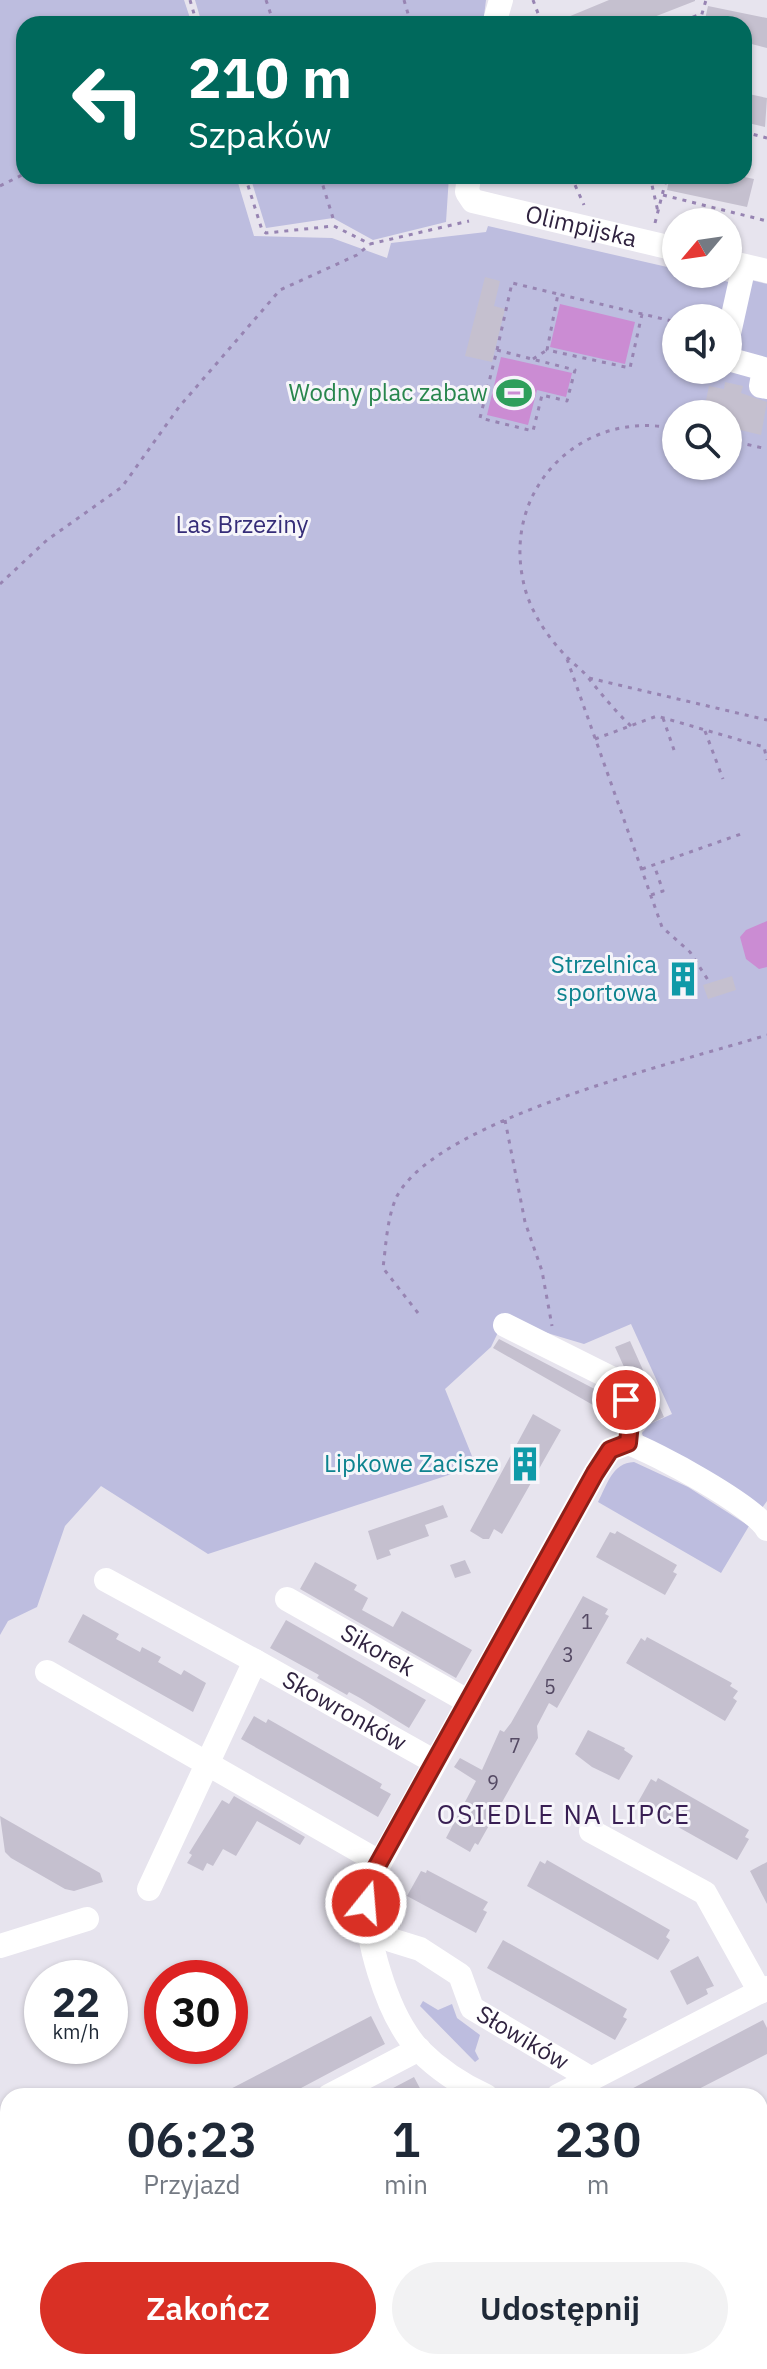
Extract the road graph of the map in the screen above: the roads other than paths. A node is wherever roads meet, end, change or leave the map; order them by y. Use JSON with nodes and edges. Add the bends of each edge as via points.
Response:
{"nodes":[{"id":1,"x":469,"y":184,"type":"edge"},
{"id":2,"x":662,"y":246,"type":"edge"},
{"id":3,"x":746,"y":266,"type":"edge"},
{"id":4,"x":736,"y":304,"type":"edge"},
{"id":5,"x":742,"y":363,"type":"edge"},
{"id":6,"x":767,"y":387,"type":"edge"},
{"id":7,"x":505,"y":1325,"type":"dead end"},
{"id":8,"x":628,"y":1443,"type":"junction"},
{"id":9,"x":767,"y":1529,"type":"edge"},
{"id":10,"x":106,"y":1580,"type":"dead end"},
{"id":11,"x":287,"y":1599,"type":"dead end"},
{"id":12,"x":255,"y":1661,"type":"junction"},
{"id":13,"x":47,"y":1672,"type":"dead end"},
{"id":14,"x":469,"y":1702,"type":"junction"},
{"id":15,"x":435,"y":1762,"type":"junction"},
{"id":16,"x":206,"y":1763,"type":"junction"},
{"id":17,"x":591,"y":1831,"type":"dead end"},
{"id":18,"x":379,"y":1862,"type":"junction"},
{"id":19,"x":149,"y":1889,"type":"dead end"},
{"id":20,"x":87,"y":1919,"type":"dead end"},
{"id":21,"x":391,"y":1940,"type":"dead end"},
{"id":22,"x":0,"y":1946,"type":"edge"},
{"id":23,"x":763,"y":1990,"type":"edge"},
{"id":24,"x":419,"y":2049,"type":"junction"},
{"id":25,"x":590,"y":2078,"type":"junction"},
{"id":26,"x":344,"y":2088,"type":"edge"},
{"id":27,"x":468,"y":2088,"type":"edge"},
{"id":28,"x":572,"y":2088,"type":"edge"}],
"edges":[{"from":1,"to":2,"type":"street","name":"Olimpijska","via":[[470,198],[487,204]]},
{"from":3,"to":4,"type":"street"},
{"from":5,"to":6,"type":"street","via":[[764,369],[761,386]]},
{"from":7,"to":8,"type":"street","via":[[619,1386],[631,1413]]},
{"from":8,"to":9,"type":"street","via":[[745,1508]]},
{"from":8,"to":14,"type":"street","via":[[610,1450],[595,1473]]},
{"from":10,"to":12,"type":"street","name":"Skowronków"},
{"from":11,"to":14,"type":"street","name":"Sikorek"},
{"from":12,"to":15,"type":"street","name":"Skowronków"},
{"from":12,"to":16,"type":"street","name":"Skowronków"},
{"from":13,"to":16,"type":"street"},
{"from":14,"to":15,"type":"street"},
{"from":15,"to":18,"type":"street"},
{"from":16,"to":18,"type":"street"},
{"from":16,"to":19,"type":"street","name":"Skowronków"},
{"from":17,"to":23,"type":"street","name":"Słowików","via":[[705,1893]]},
{"from":18,"to":24,"type":"street","via":[[367,1886],[368,1926],[384,1981]]},
{"from":20,"to":22,"type":"street"},
{"from":21,"to":25,"type":"street","name":"Słowików","via":[[420,1949],[460,1975],[472,2008]]},
{"from":23,"to":25,"type":"street","name":"Słowików"},
{"from":24,"to":26,"type":"street"},
{"from":24,"to":27,"type":"street"},
{"from":25,"to":28,"type":"street","name":"Słowików"}]}
